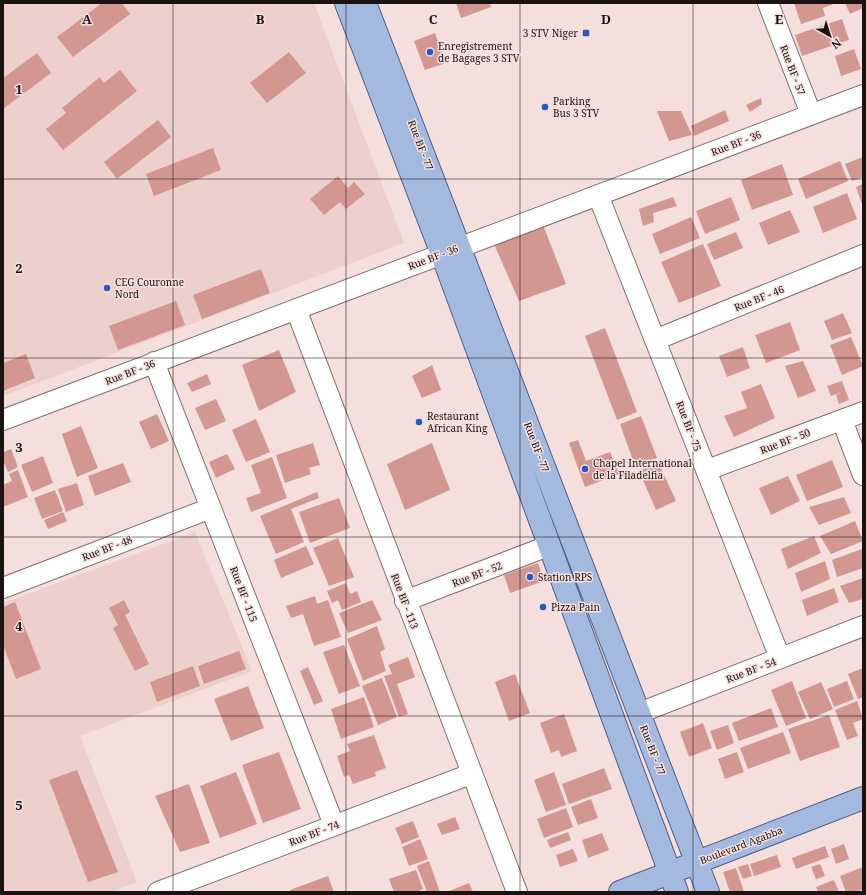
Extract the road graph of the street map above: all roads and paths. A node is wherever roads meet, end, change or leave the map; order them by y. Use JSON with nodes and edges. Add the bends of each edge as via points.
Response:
{"nodes":[{"id":1,"x":768,"y":3,"type":"edge"},
{"id":2,"x":361,"y":6,"type":"edge"},
{"id":3,"x":863,"y":95,"type":"edge"},
{"id":4,"x":811,"y":114,"type":"junction"},
{"id":5,"x":598,"y":195,"type":"junction"},
{"id":6,"x":451,"y":250,"type":"junction"},
{"id":7,"x":863,"y":255,"type":"edge"},
{"id":8,"x":296,"y":309,"type":"junction"},
{"id":9,"x":656,"y":340,"type":"junction"},
{"id":10,"x":154,"y":362,"type":"junction"},
{"id":11,"x":863,"y":412,"type":"edge"},
{"id":12,"x":3,"y":420,"type":"edge"},
{"id":13,"x":842,"y":420,"type":"junction"},
{"id":14,"x":707,"y":470,"type":"junction"},
{"id":15,"x":863,"y":475,"type":"edge"},
{"id":16,"x":211,"y":508,"type":"junction"},
{"id":17,"x":548,"y":546,"type":"junction"},
{"id":18,"x":3,"y":588,"type":"edge"},
{"id":19,"x":405,"y":601,"type":"junction"},
{"id":20,"x":863,"y":626,"type":"edge"},
{"id":21,"x":780,"y":658,"type":"junction"},
{"id":22,"x":639,"y":713,"type":"junction"},
{"id":23,"x":471,"y":774,"type":"junction"},
{"id":24,"x":863,"y":798,"type":"edge"},
{"id":25,"x":334,"y":825,"type":"junction"},
{"id":26,"x":696,"y":863,"type":"junction"},
{"id":27,"x":674,"y":883,"type":"edge"},
{"id":28,"x":158,"y":892,"type":"edge"},
{"id":29,"x":517,"y":892,"type":"edge"},
{"id":30,"x":620,"y":892,"type":"edge"},
{"id":31,"x":708,"y":892,"type":"edge"}],
"edges":[{"from":1,"to":4,"type":"street","name":"Rue BF - 57"},
{"from":2,"to":6,"type":"main road","name":"Rue BF - 77"},
{"from":3,"to":4,"type":"street","name":"Rue BF - 36"},
{"from":4,"to":5,"type":"street","name":"Rue BF - 36"},
{"from":5,"to":6,"type":"street","name":"Rue BF - 36"},
{"from":5,"to":9,"type":"street","name":"Rue BF - 75"},
{"from":6,"to":8,"type":"street","name":"Rue BF - 36"},
{"from":6,"to":17,"type":"main road","name":"Rue BF - 77"},
{"from":6,"to":22,"type":"main road","name":"Rue BF - 77"},
{"from":7,"to":9,"type":"street","name":"Rue BF - 46"},
{"from":8,"to":10,"type":"street","name":"Rue BF - 36"},
{"from":8,"to":19,"type":"street","name":"Rue BF - 113"},
{"from":9,"to":14,"type":"street","name":"Rue BF - 75"},
{"from":10,"to":12,"type":"street","name":"Rue BF - 36"},
{"from":10,"to":16,"type":"street","name":"Rue BF - 115"},
{"from":11,"to":13,"type":"street","name":"Rue BF - 50"},
{"from":13,"to":14,"type":"street","name":"Rue BF - 50"},
{"from":13,"to":15,"type":"street"},
{"from":14,"to":21,"type":"street","name":"Rue BF - 75"},
{"from":16,"to":18,"type":"street","name":"Rue BF - 48"},
{"from":16,"to":25,"type":"street","name":"Rue BF - 115"},
{"from":17,"to":19,"type":"street","name":"Rue BF - 52"},
{"from":17,"to":27,"type":"main road","name":"Rue BF - 77"},
{"from":19,"to":23,"type":"street","name":"Rue BF - 113"},
{"from":20,"to":21,"type":"street","name":"Rue BF - 54"},
{"from":21,"to":22,"type":"street","name":"Rue BF - 54"},
{"from":22,"to":26,"type":"main road","name":"Rue BF - 77"},
{"from":23,"to":25,"type":"street","name":"Rue BF - 74"},
{"from":23,"to":29,"type":"street","name":"Rue BF - 113"},
{"from":24,"to":26,"type":"main road","name":"Boulevard Agabba"},
{"from":25,"to":28,"type":"street","name":"Rue BF - 74"},
{"from":26,"to":27,"type":"main road","name":"Boulevard Agabba"},
{"from":26,"to":31,"type":"main road","name":"Rue BF - 77"},
{"from":27,"to":30,"type":"main road","name":"Boulevard Agabba"}]}
